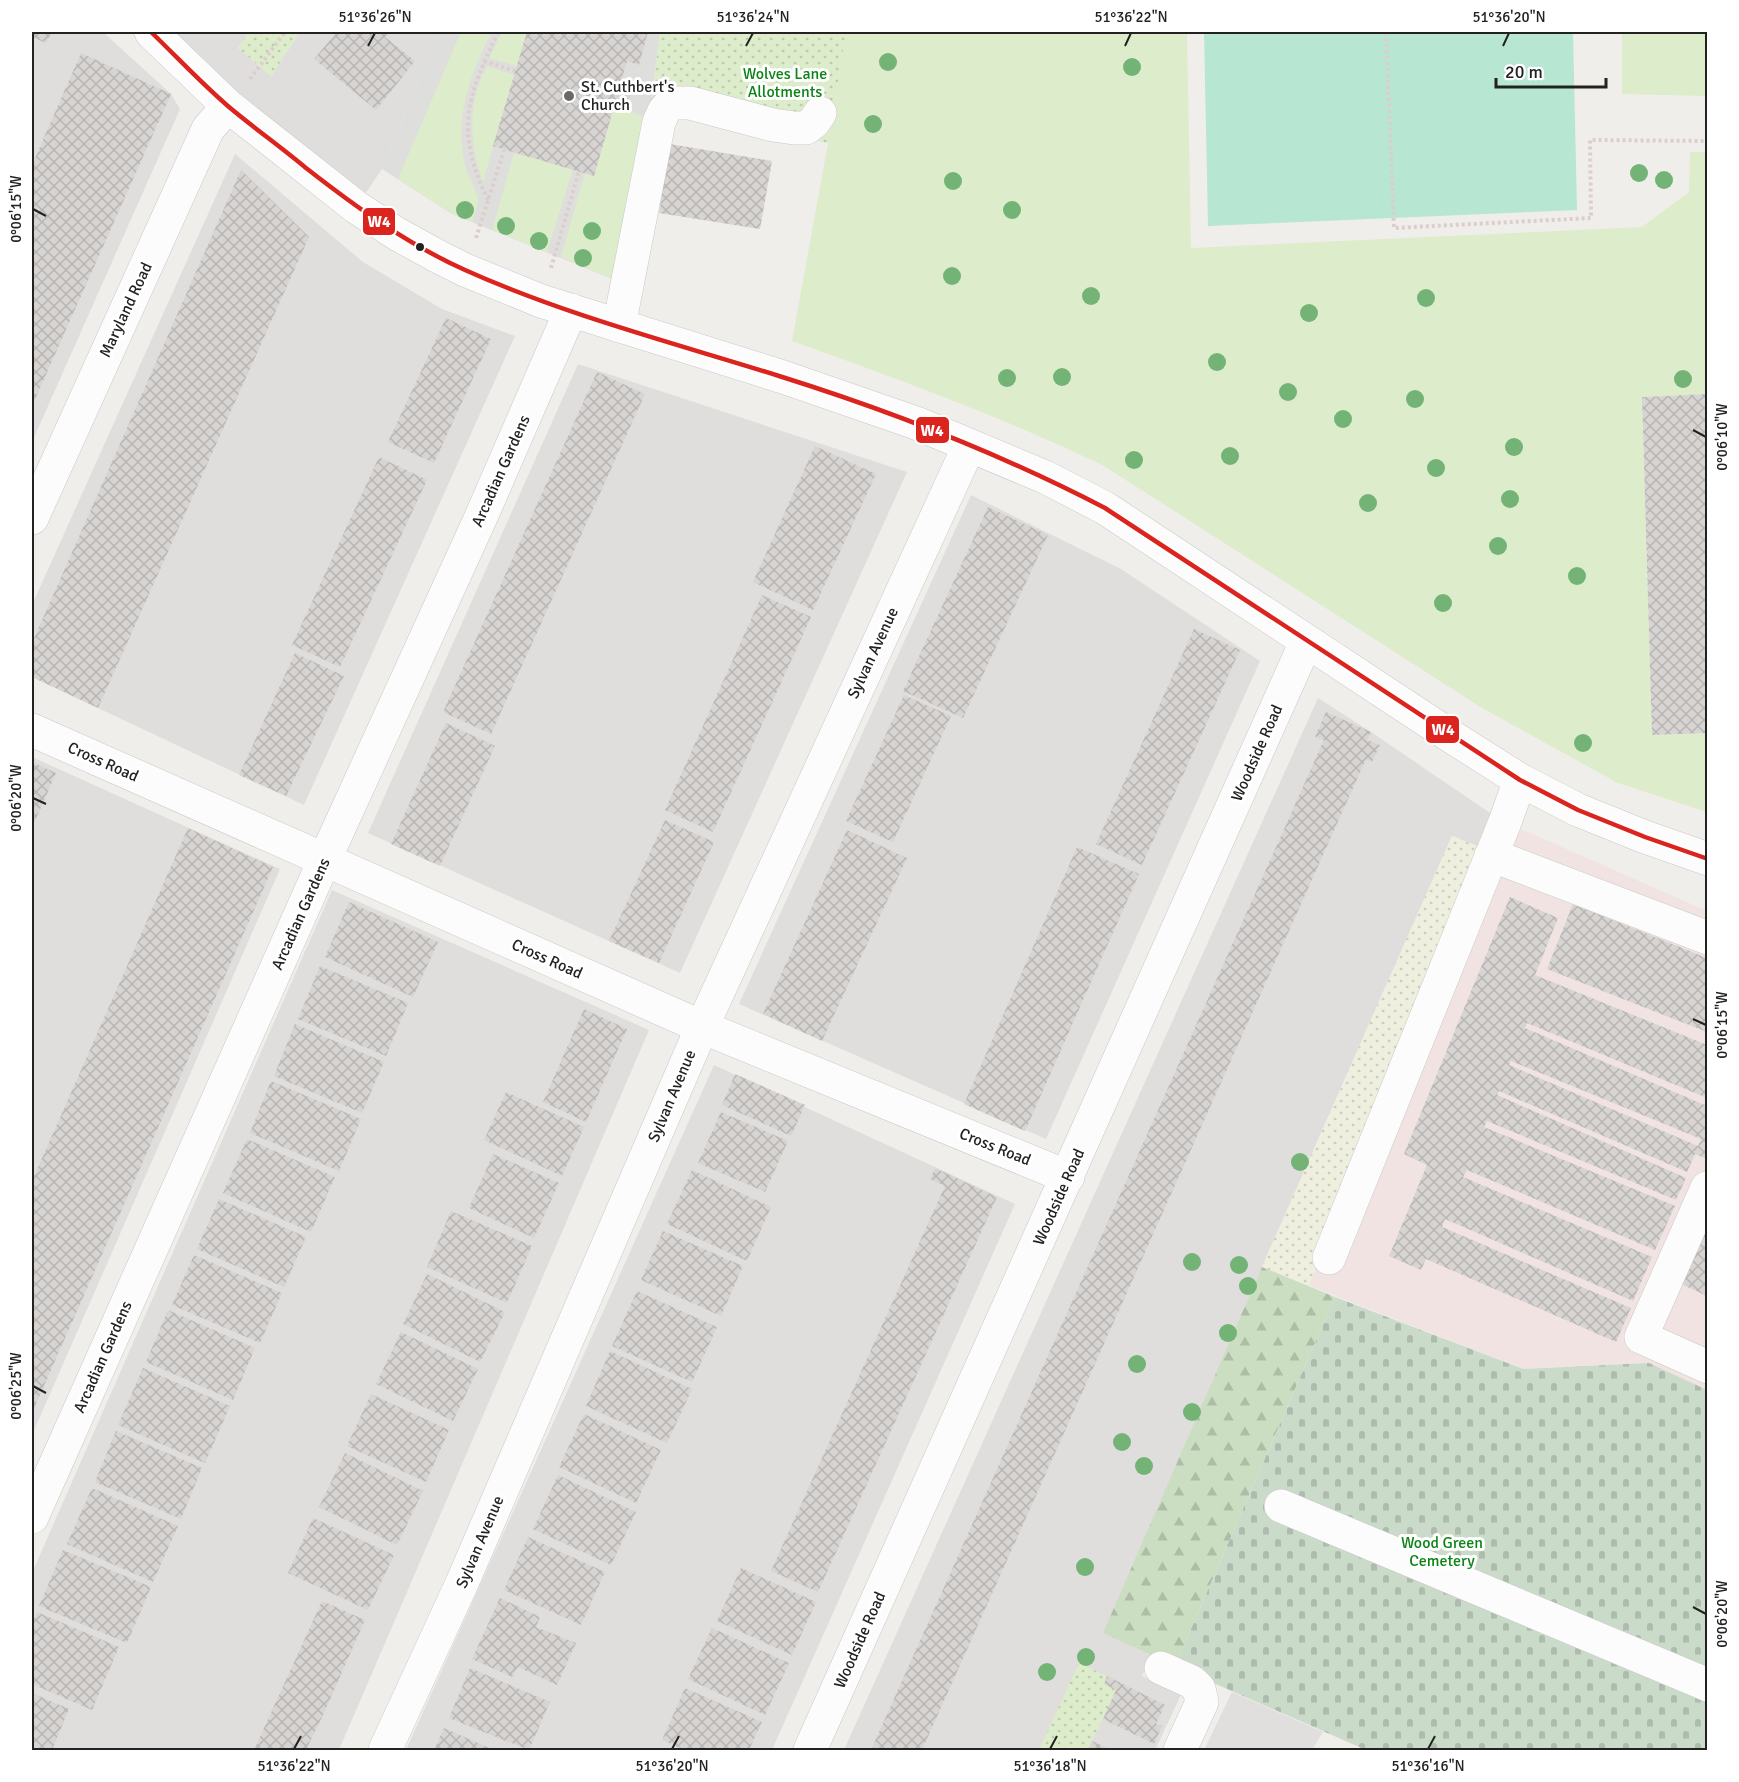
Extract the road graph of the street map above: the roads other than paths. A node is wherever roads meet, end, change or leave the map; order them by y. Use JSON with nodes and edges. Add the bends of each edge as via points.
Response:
{"nodes":[{"id":1,"x":151,"y":32,"type":"edge"},
{"id":2,"x":228,"y":106,"type":"junction"},
{"id":3,"x":820,"y":113,"type":"dead end"},
{"id":4,"x":556,"y":305,"type":"junction"},
{"id":5,"x":620,"y":326,"type":"junction"},
{"id":6,"x":969,"y":446,"type":"junction"},
{"id":7,"x":32,"y":518,"type":"edge"},
{"id":8,"x":1306,"y":642,"type":"junction"},
{"id":9,"x":32,"y":730,"type":"edge"},
{"id":10,"x":1520,"y":780,"type":"junction"},
{"id":11,"x":1491,"y":855,"type":"junction"},
{"id":12,"x":1707,"y":859,"type":"edge"},
{"id":13,"x":324,"y":861,"type":"junction"},
{"id":14,"x":1707,"y":938,"type":"edge"},
{"id":15,"x":702,"y":1027,"type":"junction"},
{"id":16,"x":1068,"y":1177,"type":"junction"},
{"id":17,"x":1707,"y":1188,"type":"edge"},
{"id":18,"x":1329,"y":1258,"type":"dead end"},
{"id":19,"x":1707,"y":1367,"type":"edge"},
{"id":20,"x":1281,"y":1506,"type":"dead end"},
{"id":21,"x":32,"y":1517,"type":"edge"},
{"id":22,"x":1161,"y":1668,"type":"dead end"},
{"id":23,"x":1707,"y":1685,"type":"edge"},
{"id":24,"x":385,"y":1750,"type":"edge"},
{"id":25,"x":810,"y":1750,"type":"edge"},
{"id":26,"x":1180,"y":1750,"type":"edge"}],
"edges":[{"from":1,"to":2,"type":"street"},
{"from":2,"to":4,"type":"street","via":[[356,207],[397,234],[465,270]]},
{"from":2,"to":7,"type":"street","name":"Maryland Road","via":[[208,129]]},
{"from":3,"to":5,"type":"street","via":[[806,128],[794,128],[757,122],[690,102],[671,103],[659,122]]},
{"from":4,"to":5,"type":"street"},
{"from":4,"to":13,"type":"street","name":"Arcadian Gardens","via":[[481,517]]},
{"from":5,"to":6,"type":"street","via":[[783,377],[916,423]]},
{"from":6,"to":8,"type":"street","via":[[1105,507]]},
{"from":6,"to":15,"type":"street","name":"Sylvan Avenue"},
{"from":8,"to":10,"type":"street"},
{"from":8,"to":16,"type":"street","name":"Woodside Road"},
{"from":9,"to":13,"type":"street","name":"Cross Road"},
{"from":10,"to":11,"type":"street"},
{"from":10,"to":12,"type":"street","via":[[1578,810]]},
{"from":11,"to":14,"type":"street"},
{"from":11,"to":18,"type":"street"},
{"from":13,"to":15,"type":"street","name":"Cross Road"},
{"from":13,"to":21,"type":"street","name":"Arcadian Gardens"},
{"from":15,"to":16,"type":"street","name":"Cross Road"},
{"from":15,"to":24,"type":"street","name":"Sylvan Avenue","via":[[467,1572]]},
{"from":16,"to":25,"type":"street","name":"Woodside Road"},
{"from":17,"to":19,"type":"street","via":[[1641,1337]]},
{"from":20,"to":23,"type":"street"},
{"from":22,"to":26,"type":"street","via":[[1199,1689],[1202,1702]]}]}
